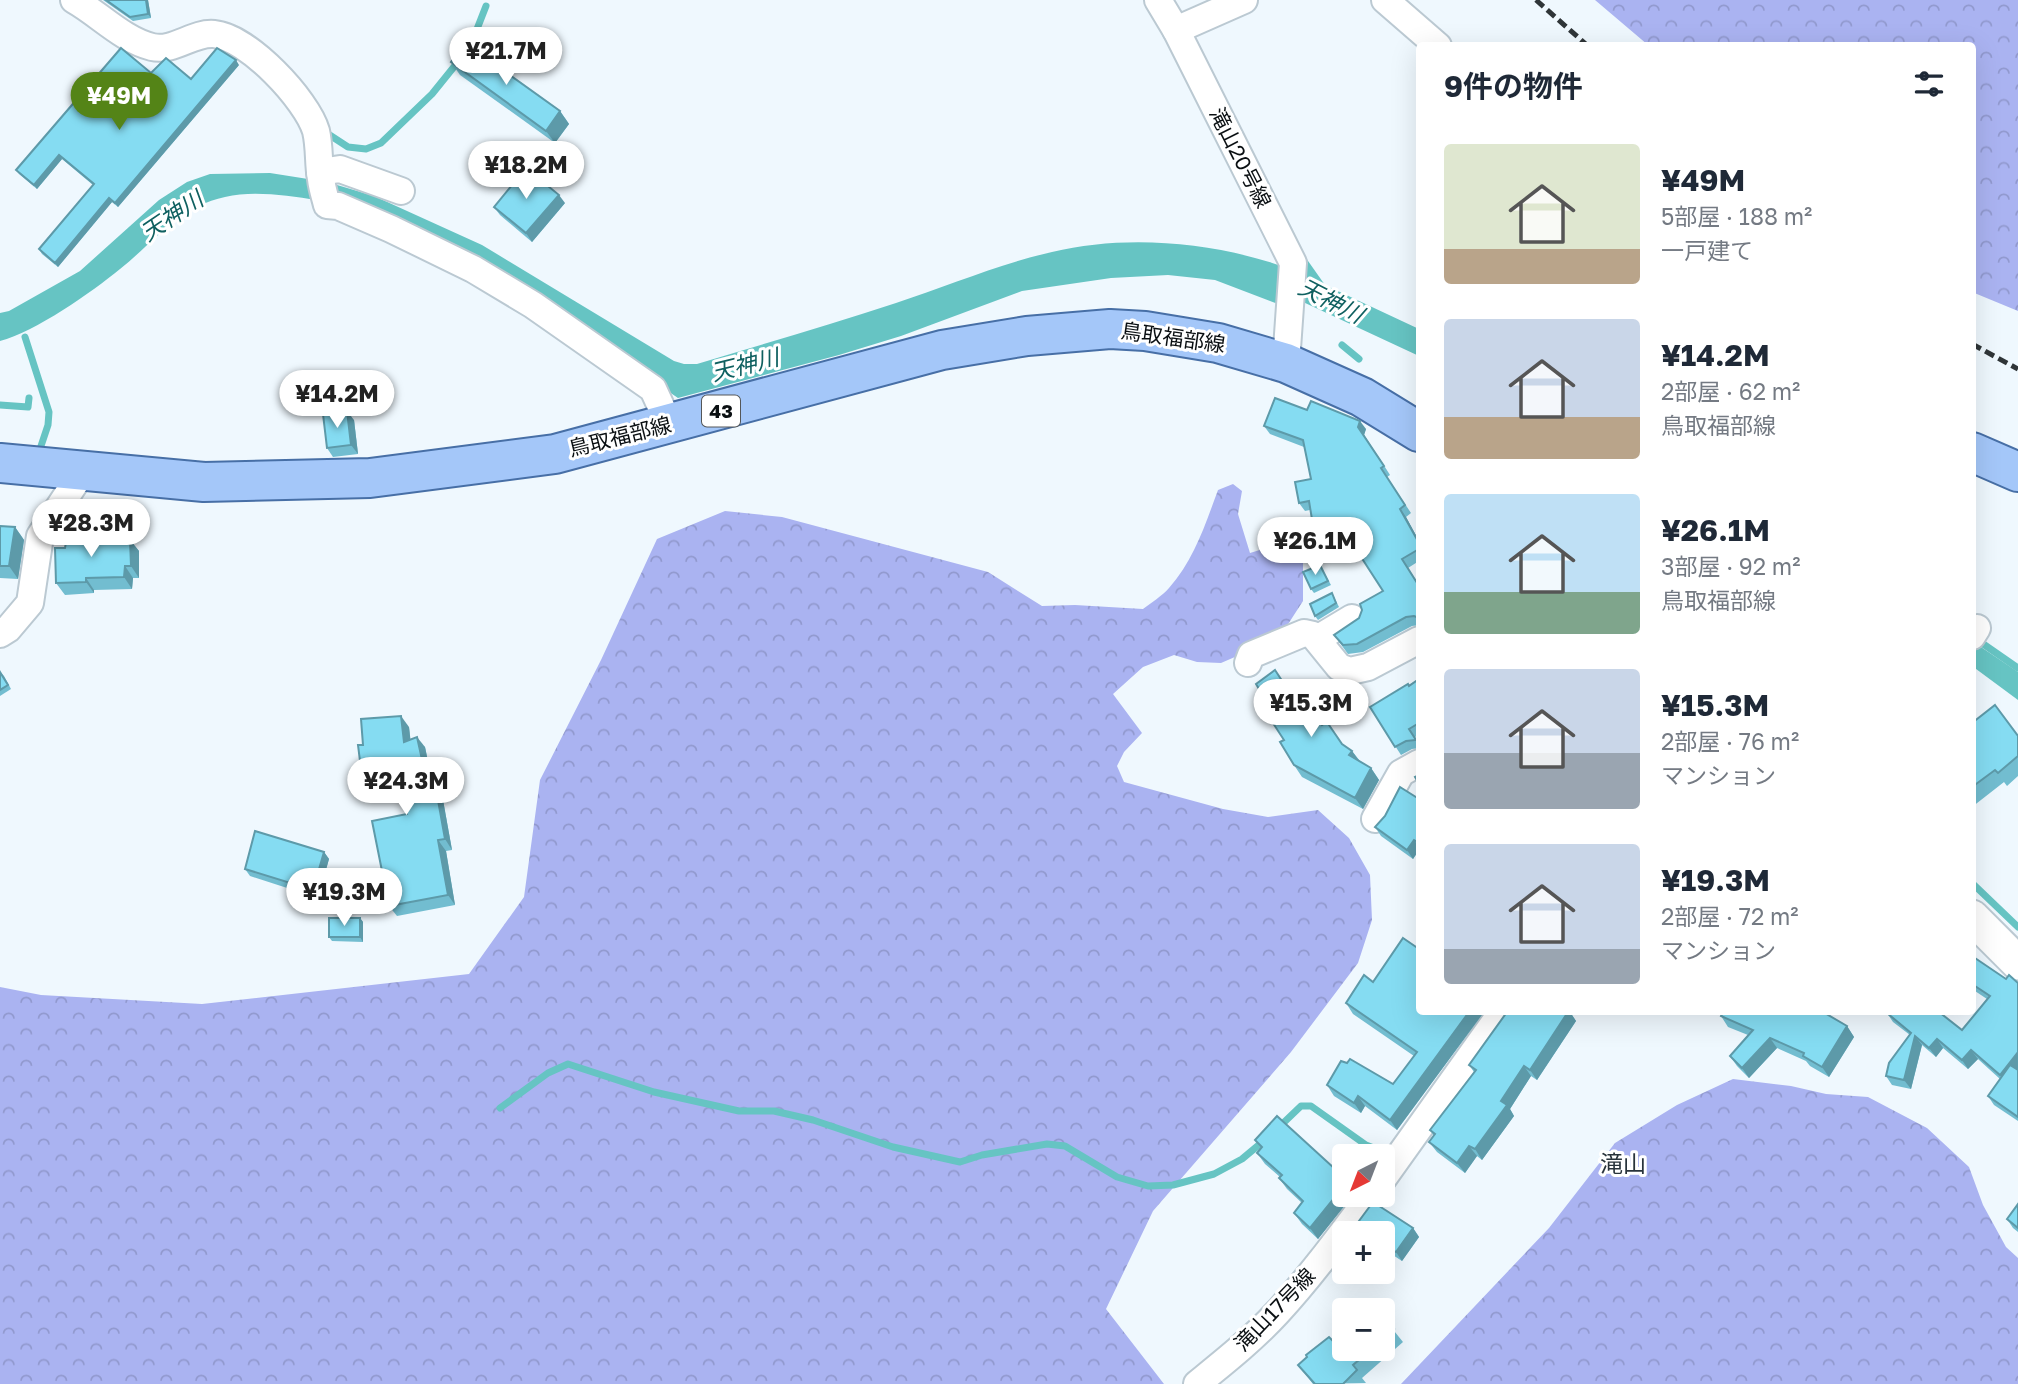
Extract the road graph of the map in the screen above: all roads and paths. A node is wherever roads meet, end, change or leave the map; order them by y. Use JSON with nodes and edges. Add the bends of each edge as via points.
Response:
{"nodes":[{"id":1,"x":74,"y":0,"type":"edge"},
{"id":2,"x":1158,"y":0,"type":"edge"},
{"id":3,"x":1244,"y":0,"type":"edge"},
{"id":4,"x":1385,"y":0,"type":"edge"},
{"id":5,"x":1176,"y":30,"type":"junction"},
{"id":6,"x":1433,"y":42,"type":"edge"},
{"id":7,"x":322,"y":185,"type":"junction"},
{"id":8,"x":401,"y":191,"type":"dead end"},
{"id":9,"x":1286,"y":363,"type":"junction"},
{"id":10,"x":669,"y":424,"type":"junction"},
{"id":11,"x":1416,"y":430,"type":"edge"},
{"id":12,"x":1976,"y":455,"type":"edge"},
{"id":13,"x":0,"y":463,"type":"edge"},
{"id":14,"x":83,"y":471,"type":"junction"},
{"id":15,"x":2018,"y":472,"type":"edge"},
{"id":16,"x":1352,"y":618,"type":"dead end"},
{"id":17,"x":0,"y":634,"type":"edge"},
{"id":18,"x":1317,"y":639,"type":"junction"},
{"id":19,"x":1416,"y":642,"type":"edge"},
{"id":20,"x":1248,"y":663,"type":"dead end"},
{"id":21,"x":1416,"y":765,"type":"edge"},
{"id":22,"x":1376,"y":819,"type":"dead end"},
{"id":23,"x":1976,"y":921,"type":"edge"},
{"id":24,"x":2018,"y":963,"type":"edge"},
{"id":25,"x":1500,"y":1015,"type":"edge"},
{"id":26,"x":1395,"y":1162,"type":"edge"},
{"id":27,"x":1361,"y":1208,"type":"edge"},
{"id":28,"x":1197,"y":1384,"type":"edge"}],
"edges":[{"from":1,"to":7,"type":"street","via":[[154,48],[214,34],[240,46],[286,82],[309,116]]},
{"from":2,"to":5,"type":"street","name":"滝山20号線"},
{"from":3,"to":5,"type":"street"},
{"from":4,"to":6,"type":"street"},
{"from":5,"to":9,"type":"street","name":"滝山20号線","via":[[1293,268]]},
{"from":7,"to":8,"type":"street","via":[[340,169]]},
{"from":7,"to":10,"type":"street","via":[[327,205],[391,229],[533,305],[653,389]]},
{"from":9,"to":10,"type":"main road","name":"鳥取福部線","number":"43","via":[[1180,336],[1070,331],[942,350]]},
{"from":9,"to":11,"type":"main road","name":"鳥取福部線","number":"43","via":[[1362,397]]},
{"from":10,"to":14,"type":"main road","name":"鳥取福部線","number":"43","via":[[555,454],[370,478],[204,482]]},
{"from":12,"to":15,"type":"main road"},
{"from":13,"to":14,"type":"main road","name":"鳥取福部線","number":"43"},
{"from":14,"to":17,"type":"street","via":[[40,536],[30,603]]},
{"from":16,"to":18,"type":"street"},
{"from":18,"to":19,"type":"street","via":[[1339,667],[1350,671],[1368,667]]},
{"from":18,"to":20,"type":"street","via":[[1304,633],[1295,635],[1251,655]]},
{"from":21,"to":22,"type":"street","via":[[1401,774]]},
{"from":23,"to":24,"type":"street"},
{"from":25,"to":26,"type":"street"},
{"from":27,"to":28,"type":"street","name":"滝山17号線","via":[[1277,1313]]}]}
